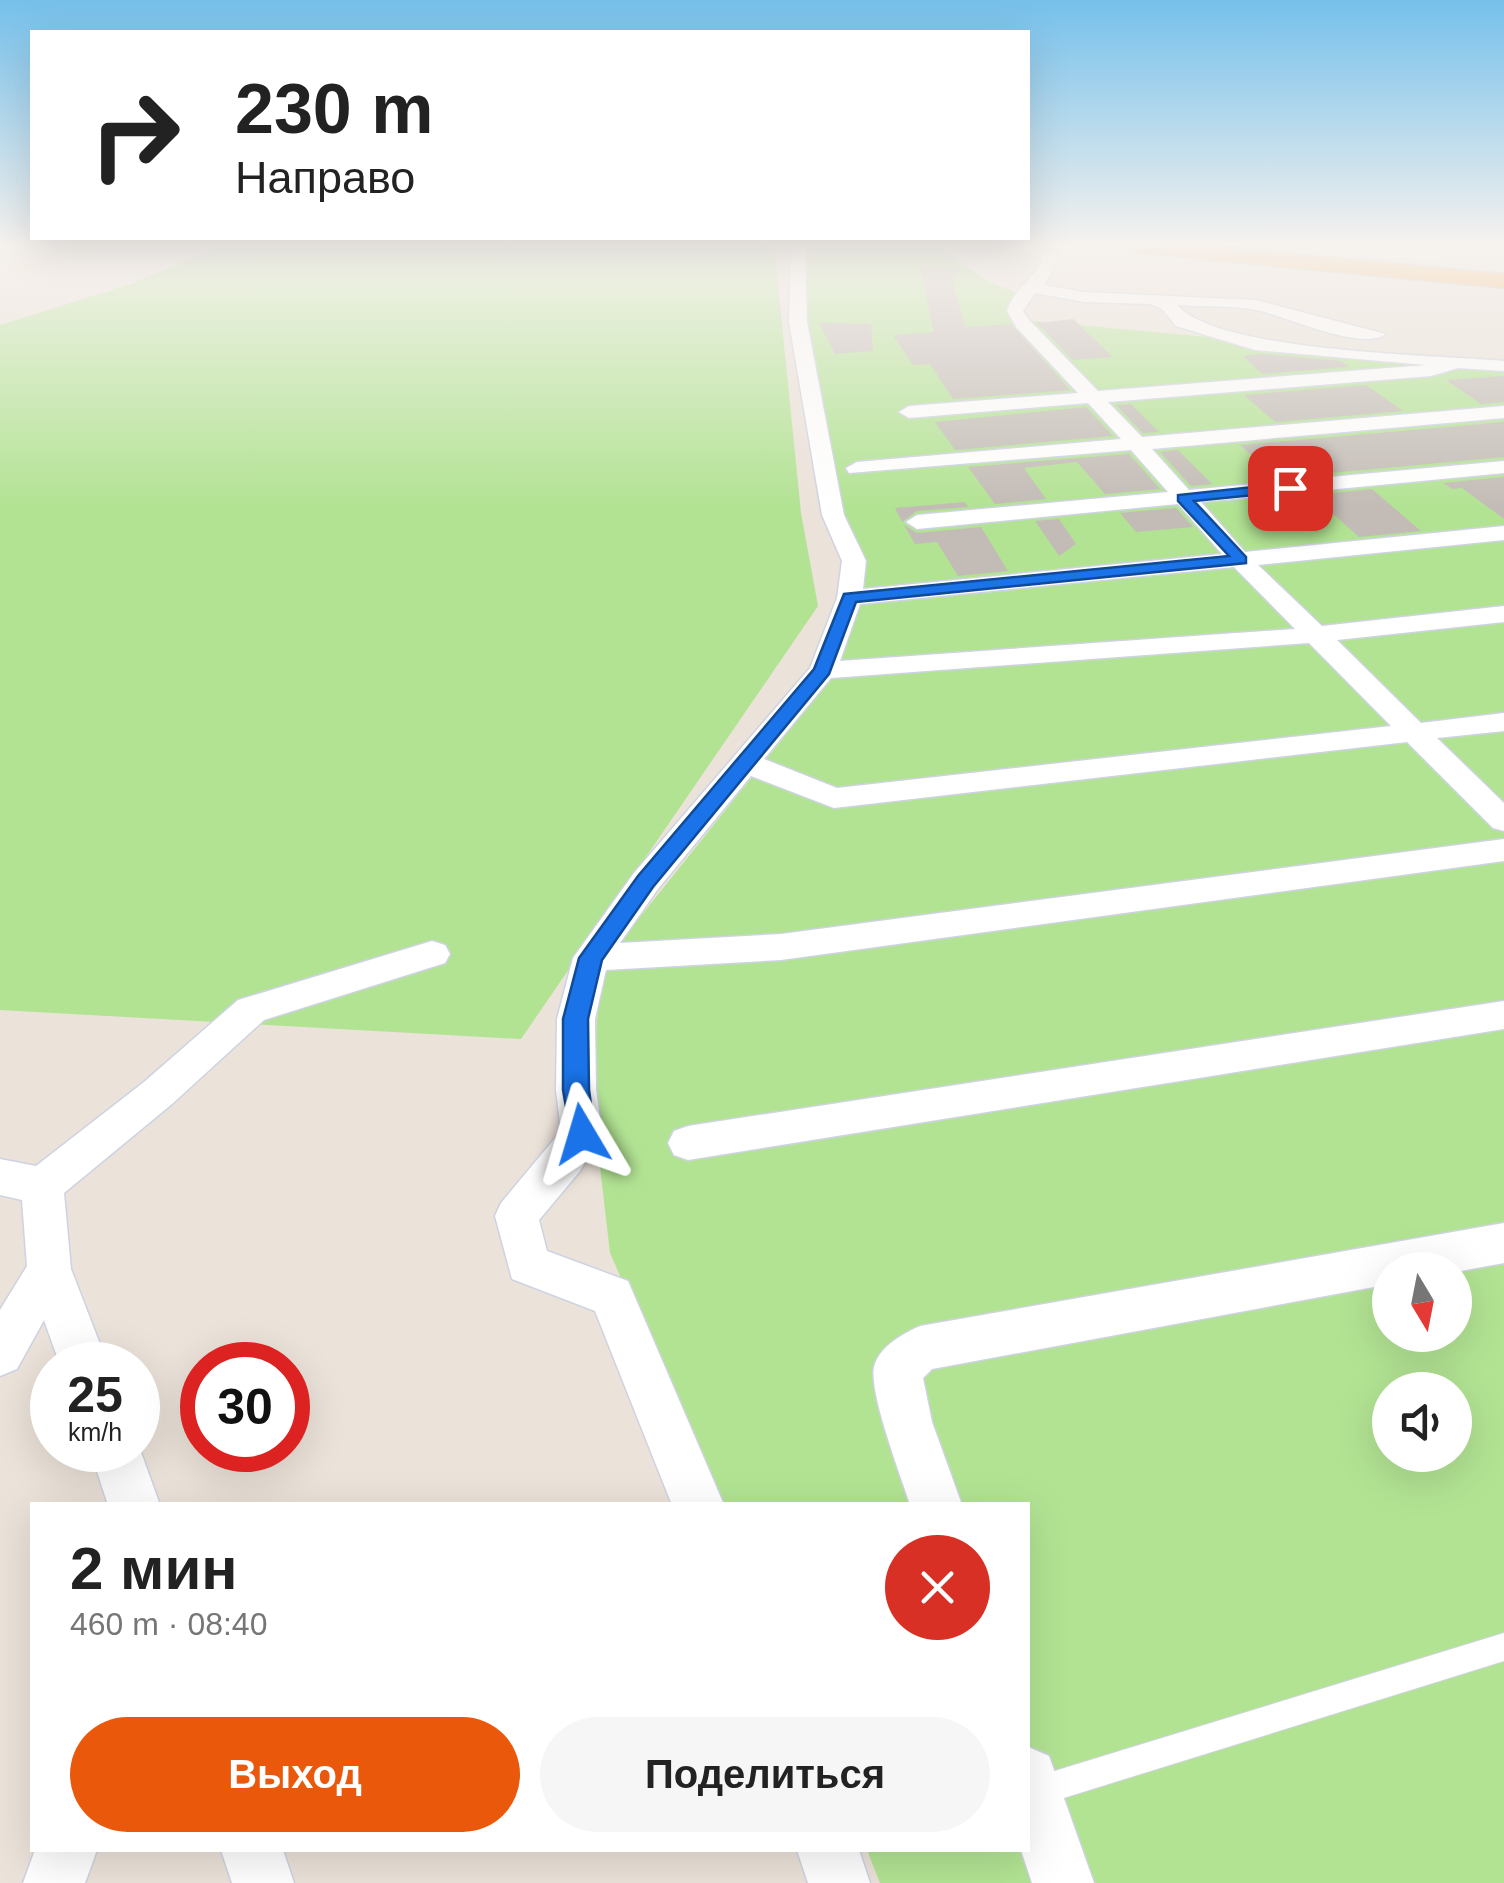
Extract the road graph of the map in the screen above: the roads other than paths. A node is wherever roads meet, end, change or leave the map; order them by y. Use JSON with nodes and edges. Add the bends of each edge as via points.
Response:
{"nodes":[{"id":1,"x":800,"y":333,"type":"edge"},
{"id":2,"x":1031,"y":333,"type":"edge"},
{"id":3,"x":1217,"y":333,"type":"edge"},
{"id":4,"x":1366,"y":333,"type":"edge"},
{"id":5,"x":1395,"y":336,"type":"dead end"},
{"id":6,"x":1431,"y":340,"type":"dead end"},
{"id":7,"x":1504,"y":349,"type":"edge"},
{"id":8,"x":1460,"y":361,"type":"junction"},
{"id":9,"x":1504,"y":366,"type":"edge"},
{"id":10,"x":1092,"y":396,"type":"junction"},
{"id":11,"x":909,"y":412,"type":"dead end"},
{"id":12,"x":1504,"y":412,"type":"edge"},
{"id":13,"x":1136,"y":443,"type":"junction"},
{"id":14,"x":1504,"y":467,"type":"edge"},
{"id":15,"x":857,"y":468,"type":"dead end"},
{"id":16,"x":1183,"y":498,"type":"junction"},
{"id":17,"x":917,"y":522,"type":"dead end"},
{"id":18,"x":1504,"y":533,"type":"edge"},
{"id":19,"x":1240,"y":560,"type":"junction"},
{"id":20,"x":850,"y":598,"type":"junction"},
{"id":21,"x":1504,"y":614,"type":"edge"},
{"id":22,"x":1315,"y":635,"type":"junction"},
{"id":23,"x":823,"y":670,"type":"junction"},
{"id":24,"x":1504,"y":722,"type":"edge"},
{"id":25,"x":1414,"y":733,"type":"junction"},
{"id":26,"x":746,"y":762,"type":"junction"},
{"id":27,"x":1504,"y":821,"type":"edge"},
{"id":28,"x":1504,"y":850,"type":"edge"},
{"id":29,"x":432,"y":954,"type":"dead end"},
{"id":30,"x":591,"y":958,"type":"junction"},
{"id":31,"x":1504,"y":1014,"type":"edge"},
{"id":32,"x":688,"y":1143,"type":"dead end"},
{"id":33,"x":21,"y":1181,"type":"edge"},
{"id":34,"x":1504,"y":1244,"type":"edge"},
{"id":35,"x":49,"y":1269,"type":"junction"},
{"id":36,"x":76,"y":1342,"type":"edge"},
{"id":37,"x":0,"y":1353,"type":"edge"},
{"id":38,"x":697,"y":1502,"type":"edge"},
{"id":39,"x":935,"y":1502,"type":"edge"},
{"id":40,"x":1504,"y":1646,"type":"edge"},
{"id":41,"x":1030,"y":1785,"type":"edge"},
{"id":42,"x":65,"y":1852,"type":"edge"},
{"id":43,"x":253,"y":1852,"type":"edge"},
{"id":44,"x":829,"y":1852,"type":"edge"},
{"id":45,"x":54,"y":1883,"type":"edge"},
{"id":46,"x":263,"y":1883,"type":"edge"},
{"id":47,"x":839,"y":1883,"type":"edge"},
{"id":48,"x":1063,"y":1883,"type":"edge"}],
"edges":[{"from":1,"to":20,"type":"street","via":[[833,515],[854,561]]},
{"from":2,"to":10,"type":"street"},
{"from":3,"to":8,"type":"street","via":[[1255,345]]},
{"from":4,"to":5,"type":"street"},
{"from":6,"to":7,"type":"street"},
{"from":8,"to":9,"type":"street"},
{"from":8,"to":10,"type":"street","via":[[1431,370]]},
{"from":10,"to":11,"type":"street"},
{"from":10,"to":13,"type":"street"},
{"from":12,"to":13,"type":"street"},
{"from":13,"to":15,"type":"street"},
{"from":13,"to":16,"type":"street"},
{"from":14,"to":16,"type":"street"},
{"from":16,"to":17,"type":"street"},
{"from":16,"to":19,"type":"street"},
{"from":18,"to":19,"type":"street"},
{"from":19,"to":20,"type":"street"},
{"from":19,"to":22,"type":"street"},
{"from":20,"to":23,"type":"street"},
{"from":21,"to":22,"type":"street"},
{"from":22,"to":23,"type":"street"},
{"from":22,"to":25,"type":"street"},
{"from":23,"to":26,"type":"street"},
{"from":24,"to":25,"type":"street"},
{"from":25,"to":26,"type":"street","via":[[834,798]]},
{"from":25,"to":27,"type":"street"},
{"from":26,"to":30,"type":"street"},
{"from":28,"to":30,"type":"street","via":[[781,947]]},
{"from":29,"to":33,"type":"street","via":[[251,1010],[158,1093]]},
{"from":30,"to":38,"type":"street","via":[[576,1019],[582,1134],[516,1216],[528,1265],[612,1296]]},
{"from":31,"to":32,"type":"street"},
{"from":33,"to":35,"type":"street"},
{"from":34,"to":39,"type":"street","via":[[920,1348],[897,1370]]},
{"from":35,"to":36,"type":"street"},
{"from":35,"to":37,"type":"street"},
{"from":40,"to":41,"type":"lane"},
{"from":41,"to":48,"type":"street"},
{"from":42,"to":45,"type":"street"},
{"from":43,"to":46,"type":"street"},
{"from":44,"to":47,"type":"street"}]}
